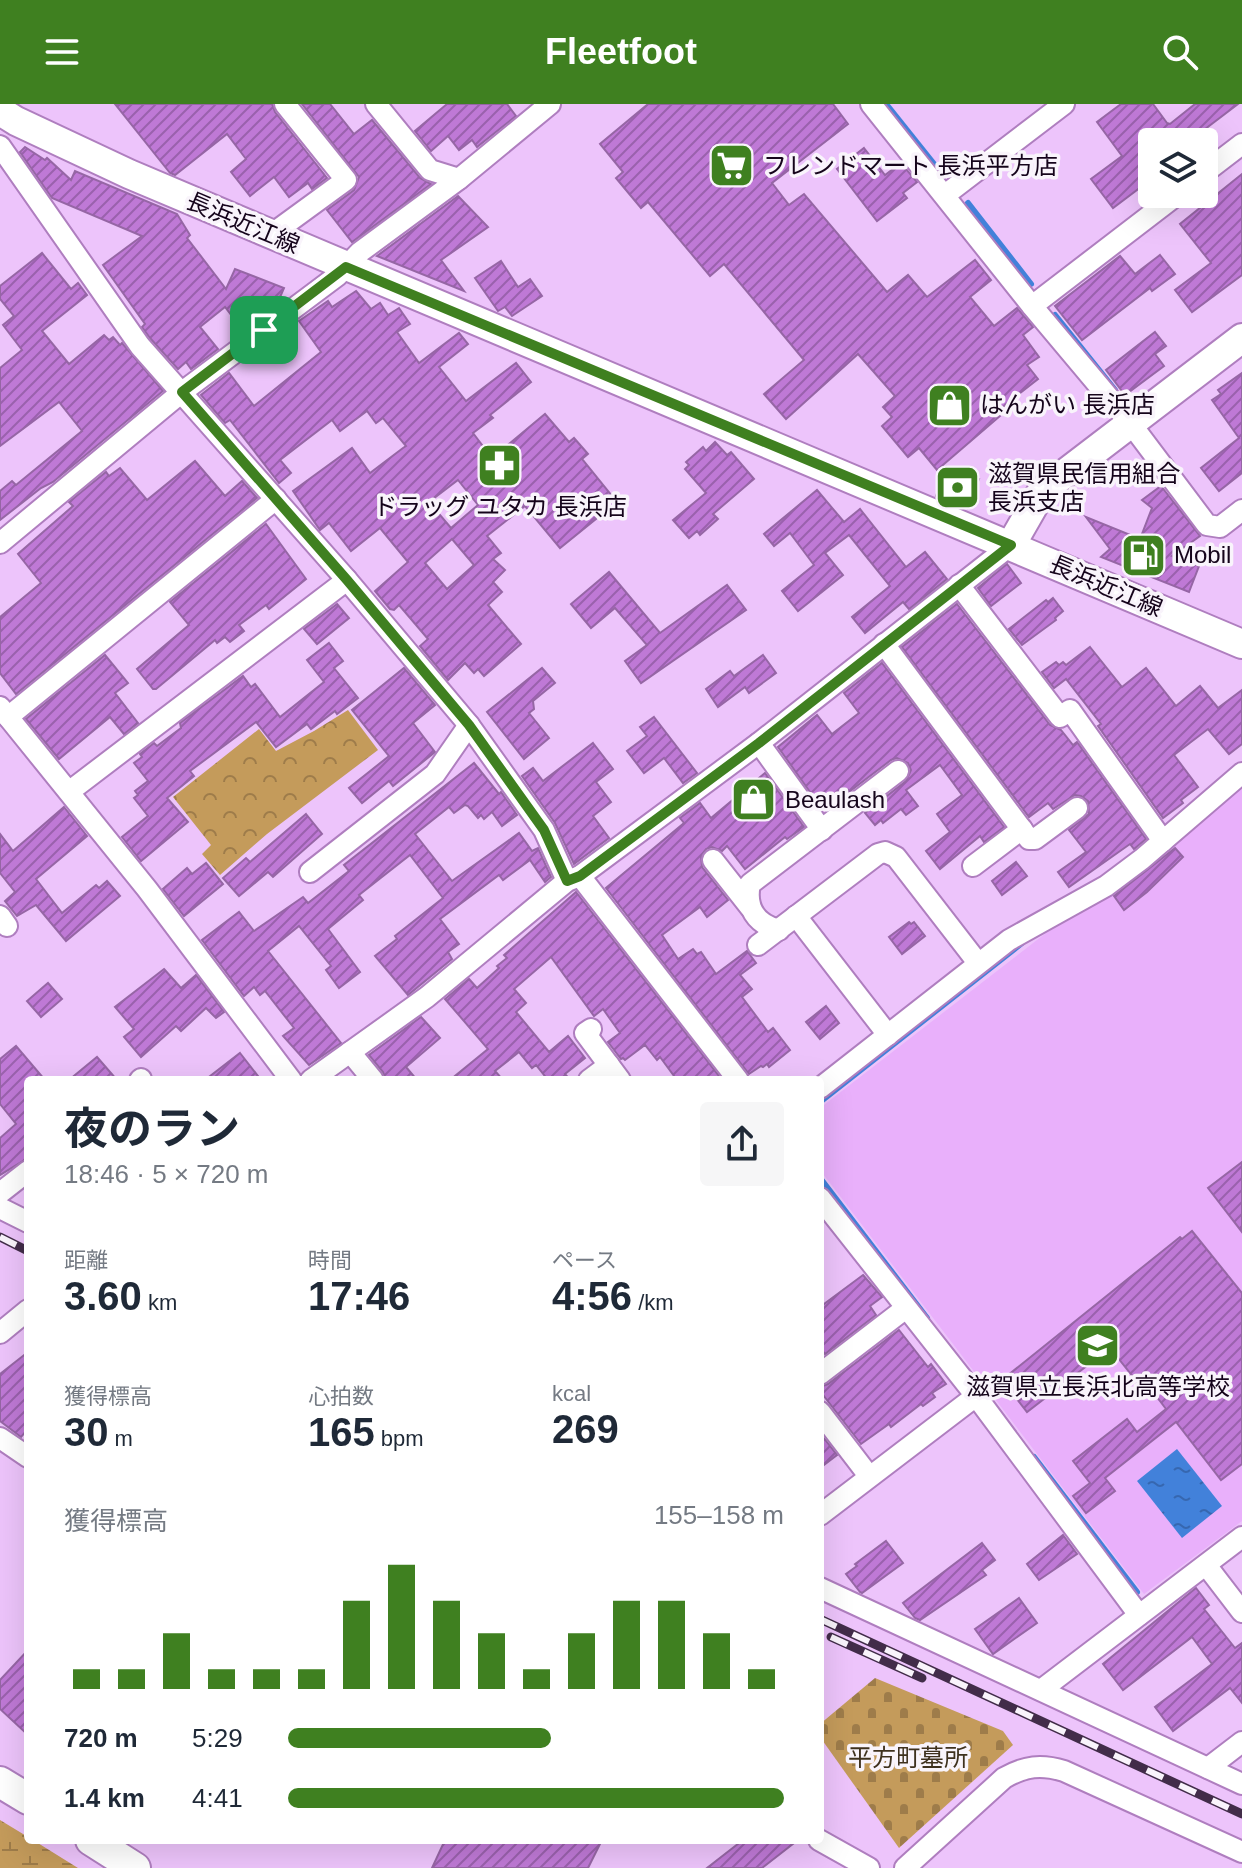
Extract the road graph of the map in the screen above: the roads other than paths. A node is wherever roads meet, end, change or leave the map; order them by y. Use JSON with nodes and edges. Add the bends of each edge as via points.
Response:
{"nodes":[{"id":1,"x":285,"y":104,"type":"edge"},
{"id":2,"x":376,"y":104,"type":"edge"},
{"id":3,"x":550,"y":104,"type":"edge"},
{"id":4,"x":871,"y":104,"type":"edge"},
{"id":5,"x":1059,"y":105,"type":"edge"},
{"id":6,"x":0,"y":111,"type":"edge"},
{"id":7,"x":1242,"y":144,"type":"edge"},
{"id":8,"x":0,"y":146,"type":"edge"},
{"id":9,"x":1218,"y":162,"type":"edge"},
{"id":10,"x":459,"y":179,"type":"junction"},
{"id":11,"x":945,"y":195,"type":"junction"},
{"id":12,"x":1160,"y":208,"type":"edge"},
{"id":13,"x":272,"y":234,"type":"junction"},
{"id":14,"x":346,"y":267,"type":"junction"},
{"id":15,"x":1032,"y":306,"type":"junction"},
{"id":16,"x":1242,"y":338,"type":"edge"},
{"id":17,"x":182,"y":392,"type":"junction"},
{"id":18,"x":1131,"y":424,"type":"junction"},
{"id":19,"x":276,"y":499,"type":"junction"},
{"id":20,"x":1242,"y":510,"type":"edge"},
{"id":21,"x":0,"y":543,"type":"edge"},
{"id":22,"x":1011,"y":545,"type":"junction"},
{"id":23,"x":347,"y":580,"type":"junction"},
{"id":24,"x":959,"y":585,"type":"junction"},
{"id":25,"x":884,"y":644,"type":"junction"},
{"id":26,"x":1242,"y":644,"type":"edge"},
{"id":27,"x":4,"y":712,"type":"edge"},
{"id":28,"x":469,"y":725,"type":"junction"},
{"id":29,"x":759,"y":743,"type":"junction"},
{"id":30,"x":898,"y":771,"type":"dead end"},
{"id":31,"x":1242,"y":773,"type":"edge"},
{"id":32,"x":70,"y":791,"type":"junction"},
{"id":33,"x":1077,"y":808,"type":"dead end"},
{"id":34,"x":1022,"y":829,"type":"junction"},
{"id":35,"x":822,"y":830,"type":"junction"},
{"id":36,"x":1163,"y":841,"type":"junction"},
{"id":37,"x":713,"y":860,"type":"dead end"},
{"id":38,"x":973,"y":866,"type":"dead end"},
{"id":39,"x":310,"y":872,"type":"dead end"},
{"id":40,"x":574,"y":879,"type":"junction"},
{"id":41,"x":750,"y":907,"type":"junction"},
{"id":42,"x":796,"y":916,"type":"junction"},
{"id":43,"x":779,"y":930,"type":"junction"},
{"id":44,"x":758,"y":945,"type":"dead end"},
{"id":45,"x":978,"y":963,"type":"junction"},
{"id":46,"x":591,"y":1029,"type":"dead end"},
{"id":47,"x":888,"y":1035,"type":"junction"},
{"id":48,"x":350,"y":1052,"type":"junction"},
{"id":49,"x":614,"y":1072,"type":"edge"},
{"id":50,"x":288,"y":1076,"type":"edge"},
{"id":51,"x":317,"y":1076,"type":"edge"},
{"id":52,"x":370,"y":1076,"type":"edge"},
{"id":53,"x":735,"y":1076,"type":"edge"},
{"id":54,"x":824,"y":1085,"type":"edge"},
{"id":55,"x":24,"y":1174,"type":"edge"},
{"id":56,"x":0,"y":1193,"type":"edge"},
{"id":57,"x":824,"y":1203,"type":"edge"},
{"id":58,"x":0,"y":1208,"type":"edge"},
{"id":59,"x":24,"y":1220,"type":"edge"},
{"id":60,"x":906,"y":1308,"type":"junction"},
{"id":61,"x":24,"y":1313,"type":"edge"},
{"id":62,"x":0,"y":1333,"type":"edge"},
{"id":63,"x":824,"y":1371,"type":"edge"},
{"id":64,"x":976,"y":1396,"type":"junction"},
{"id":65,"x":824,"y":1417,"type":"edge"},
{"id":66,"x":0,"y":1438,"type":"edge"},
{"id":67,"x":24,"y":1454,"type":"edge"},
{"id":68,"x":869,"y":1476,"type":"junction"},
{"id":69,"x":824,"y":1512,"type":"edge"},
{"id":70,"x":1242,"y":1537,"type":"edge"},
{"id":71,"x":1206,"y":1565,"type":"junction"},
{"id":72,"x":824,"y":1590,"type":"edge"},
{"id":73,"x":1242,"y":1612,"type":"edge"},
{"id":74,"x":1139,"y":1615,"type":"junction"},
{"id":75,"x":1041,"y":1690,"type":"junction"},
{"id":76,"x":1242,"y":1742,"type":"edge"},
{"id":77,"x":1208,"y":1768,"type":"junction"},
{"id":78,"x":0,"y":1782,"type":"edge"},
{"id":79,"x":1242,"y":1784,"type":"edge"},
{"id":80,"x":24,"y":1797,"type":"edge"},
{"id":81,"x":824,"y":1843,"type":"edge"},
{"id":82,"x":97,"y":1844,"type":"edge"},
{"id":83,"x":1242,"y":1852,"type":"edge"},
{"id":84,"x":135,"y":1868,"type":"edge"},
{"id":85,"x":869,"y":1868,"type":"edge"},
{"id":86,"x":905,"y":1868,"type":"edge"}],
"edges":[{"from":1,"to":13,"type":"street","via":[[346,180]]},
{"from":2,"to":10,"type":"street","via":[[430,170]]},
{"from":3,"to":10,"type":"street"},
{"from":4,"to":11,"type":"street"},
{"from":5,"to":11,"type":"street"},
{"from":6,"to":13,"type":"main road","name":"長浜近江線","via":[[129,174]]},
{"from":7,"to":9,"type":"street"},
{"from":8,"to":17,"type":"street","via":[[140,346]]},
{"from":10,"to":14,"type":"street"},
{"from":11,"to":15,"type":"street"},
{"from":12,"to":15,"type":"street"},
{"from":13,"to":14,"type":"main road","name":"長浜近江線"},
{"from":14,"to":17,"type":"street"},
{"from":14,"to":22,"type":"main road","name":"長浜近江線"},
{"from":15,"to":18,"type":"street"},
{"from":16,"to":18,"type":"main road"},
{"from":17,"to":19,"type":"street"},
{"from":17,"to":21,"type":"street"},
{"from":18,"to":20,"type":"street","via":[[1207,525],[1220,527]]},
{"from":18,"to":22,"type":"main road","via":[[1042,491]]},
{"from":19,"to":23,"type":"street"},
{"from":19,"to":27,"type":"street"},
{"from":22,"to":24,"type":"street"},
{"from":22,"to":26,"type":"main road","name":"長浜近江線"},
{"from":23,"to":28,"type":"street"},
{"from":23,"to":32,"type":"street"},
{"from":24,"to":25,"type":"street"},
{"from":24,"to":36,"type":"street","via":[[1060,717],[1070,710]]},
{"from":25,"to":29,"type":"street"},
{"from":25,"to":34,"type":"street"},
{"from":27,"to":32,"type":"street"},
{"from":28,"to":39,"type":"street","via":[[435,774]]},
{"from":28,"to":40,"type":"street"},
{"from":29,"to":35,"type":"street"},
{"from":29,"to":40,"type":"street"},
{"from":30,"to":35,"type":"street"},
{"from":31,"to":36,"type":"street"},
{"from":32,"to":50,"type":"street"},
{"from":33,"to":34,"type":"street","via":[[1035,839]]},
{"from":34,"to":38,"type":"street"},
{"from":35,"to":41,"type":"street","via":[[750,884]]},
{"from":36,"to":45,"type":"street","via":[[1106,886],[1025,929]]},
{"from":37,"to":41,"type":"street"},
{"from":40,"to":48,"type":"street"},
{"from":40,"to":53,"type":"street"},
{"from":41,"to":43,"type":"street","via":[[759,920]]},
{"from":42,"to":43,"type":"street"},
{"from":42,"to":45,"type":"street","via":[[878,854],[889,852]]},
{"from":42,"to":47,"type":"street"},
{"from":43,"to":44,"type":"street"},
{"from":45,"to":47,"type":"street"},
{"from":46,"to":49,"type":"street","via":[[585,1033]]},
{"from":47,"to":54,"type":"street"},
{"from":48,"to":51,"type":"street"},
{"from":48,"to":52,"type":"street"},
{"from":55,"to":56,"type":"street"},
{"from":57,"to":60,"type":"street"},
{"from":58,"to":59,"type":"street"},
{"from":60,"to":63,"type":"street"},
{"from":60,"to":64,"type":"street"},
{"from":61,"to":62,"type":"street"},
{"from":64,"to":68,"type":"street"},
{"from":64,"to":74,"type":"street"},
{"from":65,"to":68,"type":"street"},
{"from":66,"to":67,"type":"street"},
{"from":68,"to":69,"type":"street"},
{"from":70,"to":71,"type":"street"},
{"from":71,"to":73,"type":"street"},
{"from":71,"to":74,"type":"street"},
{"from":72,"to":75,"type":"street"},
{"from":74,"to":75,"type":"street"},
{"from":75,"to":77,"type":"street"},
{"from":76,"to":77,"type":"street"},
{"from":77,"to":79,"type":"street"},
{"from":78,"to":80,"type":"main road"},
{"from":81,"to":85,"type":"street"},
{"from":82,"to":84,"type":"main road"},
{"from":83,"to":86,"type":"street","via":[[1064,1771],[1033,1766],[1004,1778]]}]}
